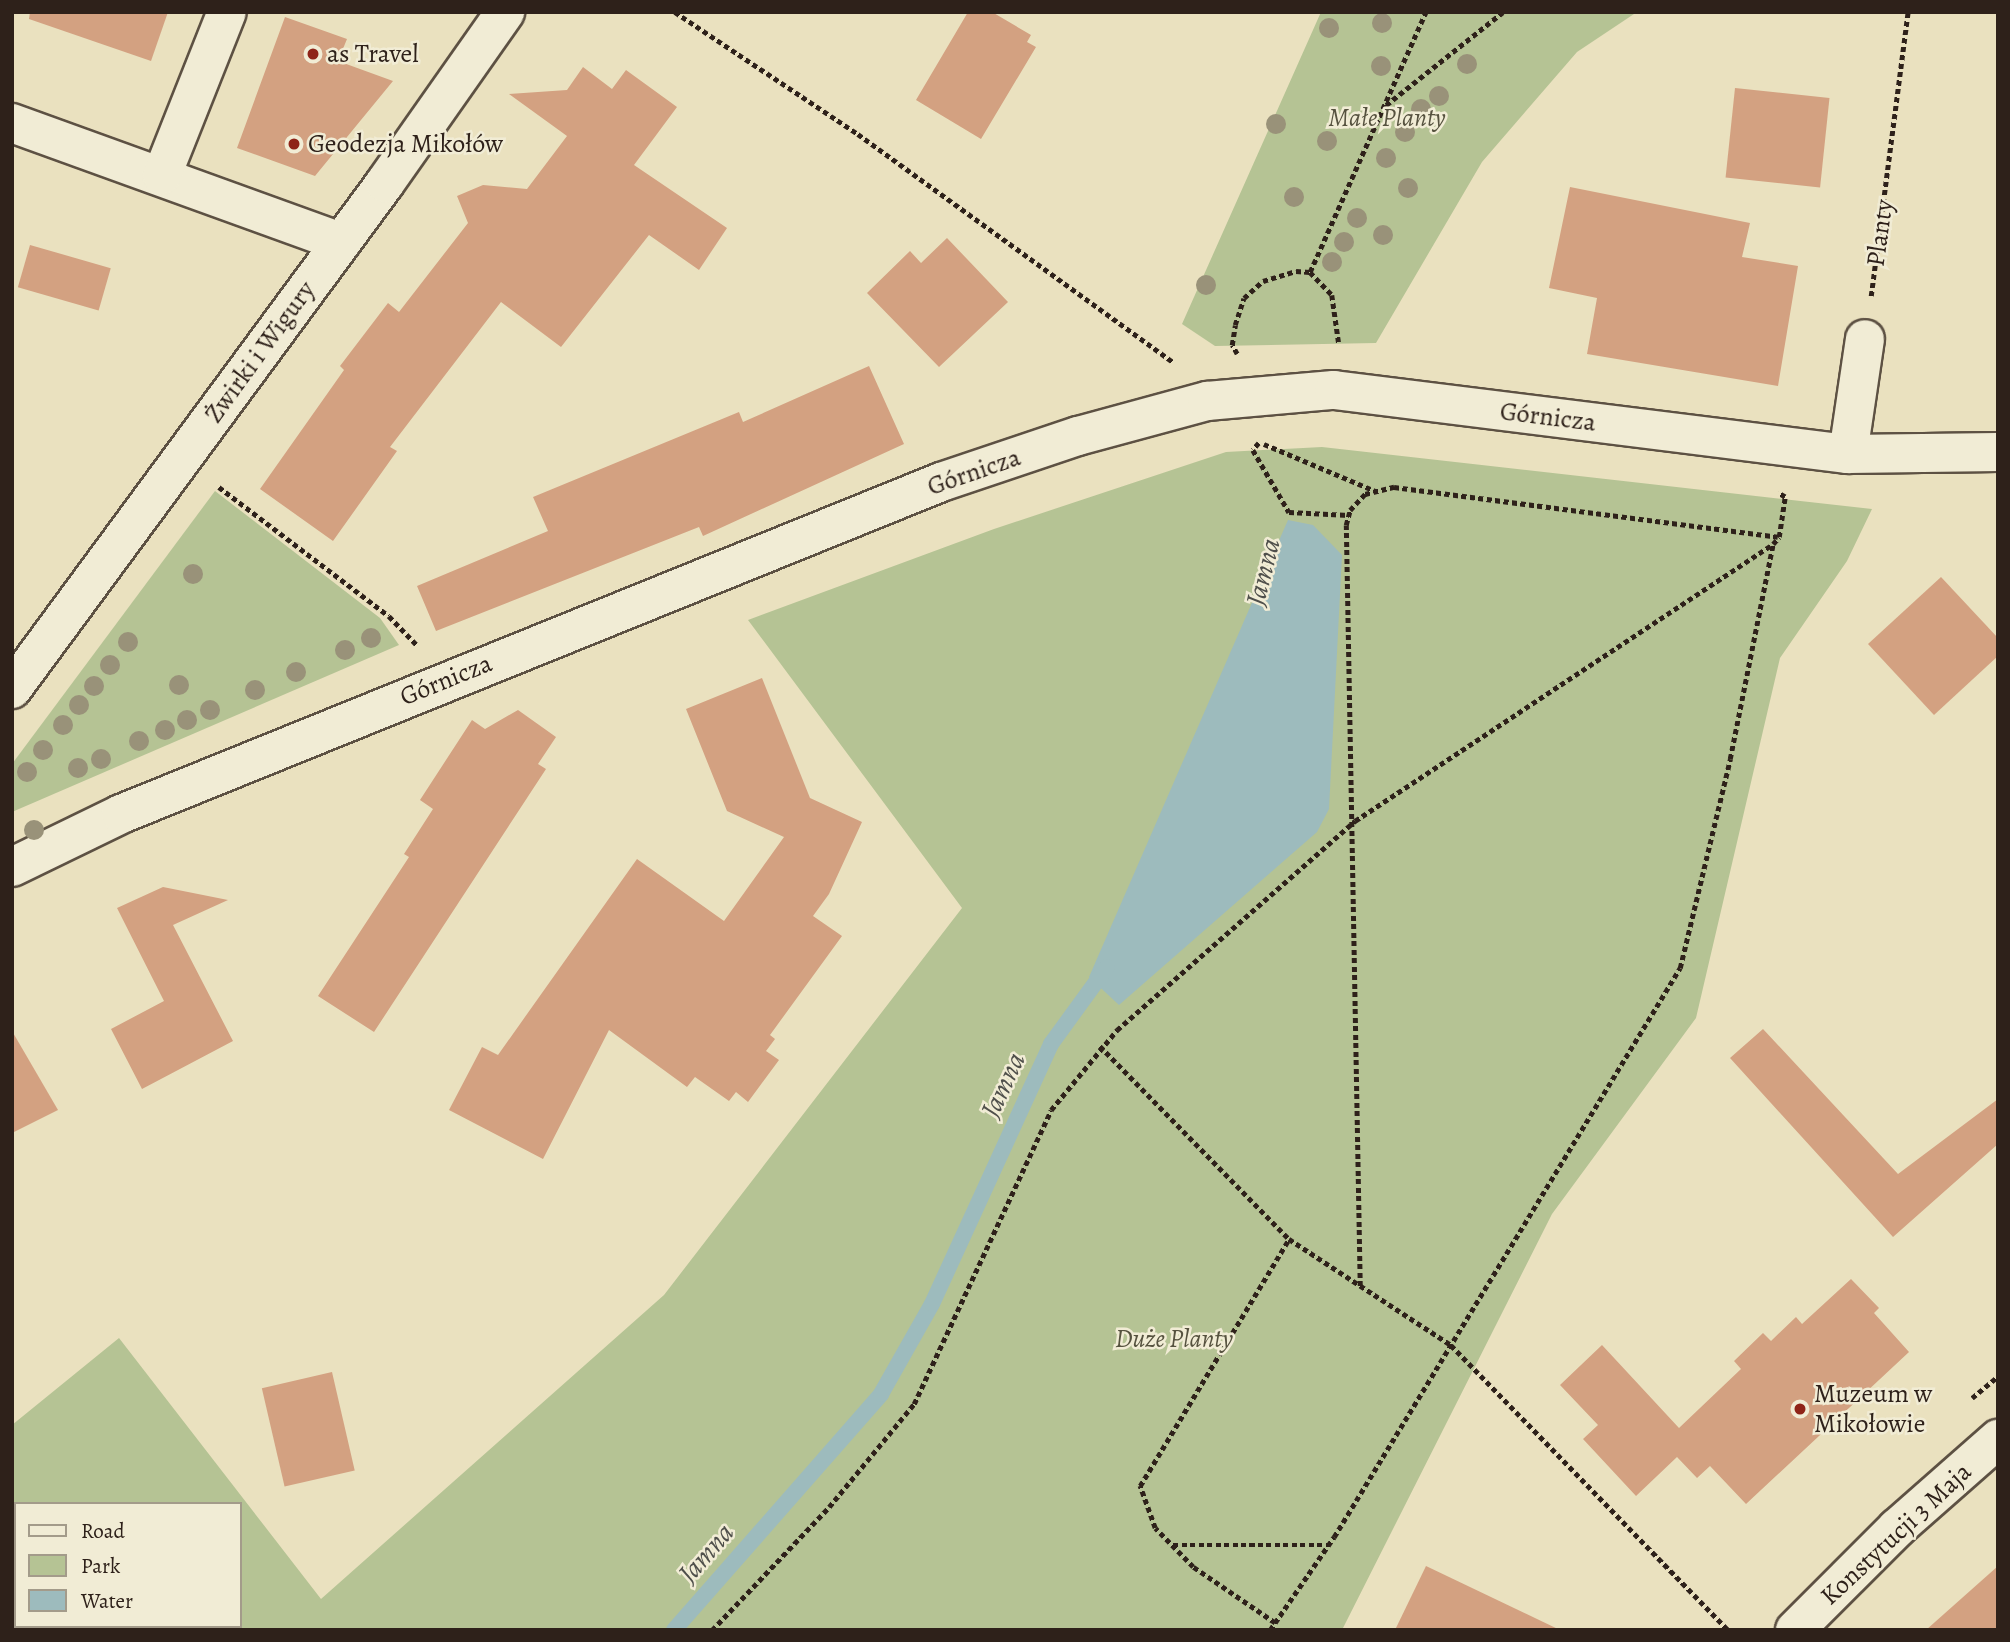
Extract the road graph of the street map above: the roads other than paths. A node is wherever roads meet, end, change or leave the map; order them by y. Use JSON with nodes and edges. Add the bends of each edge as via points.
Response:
{"nodes":[{"id":1,"x":226,"y":12,"type":"edge"},
{"id":2,"x":505,"y":12,"type":"edge"},
{"id":3,"x":12,"y":123,"type":"edge"},
{"id":4,"x":162,"y":175,"type":"junction"},
{"id":5,"x":341,"y":242,"type":"junction"},
{"id":6,"x":1865,"y":338,"type":"road end"},
{"id":7,"x":1998,"y":452,"type":"edge"},
{"id":8,"x":1848,"y":454,"type":"junction"},
{"id":9,"x":12,"y":689,"type":"edge"},
{"id":10,"x":12,"y":867,"type":"edge"},
{"id":11,"x":1998,"y":1439,"type":"edge"},
{"id":12,"x":1795,"y":1630,"type":"edge"}],
"edges":[{"from":1,"to":4,"type":"street"},
{"from":2,"to":5,"type":"street","name":"Żwirki i Wigury"},
{"from":3,"to":4,"type":"street"},
{"from":4,"to":5,"type":"street"},
{"from":5,"to":9,"type":"street","name":"Żwirki i Wigury"},
{"from":6,"to":8,"type":"street"},
{"from":7,"to":8,"type":"street","name":"Górnicza"},
{"from":8,"to":10,"type":"street","name":"Górnicza","via":[[1334,390],[1207,401],[1078,436],[941,482],[234,767]]},
{"from":11,"to":12,"type":"street","name":"Konstytucji 3 Maja","via":[[1897,1528]]}]}
